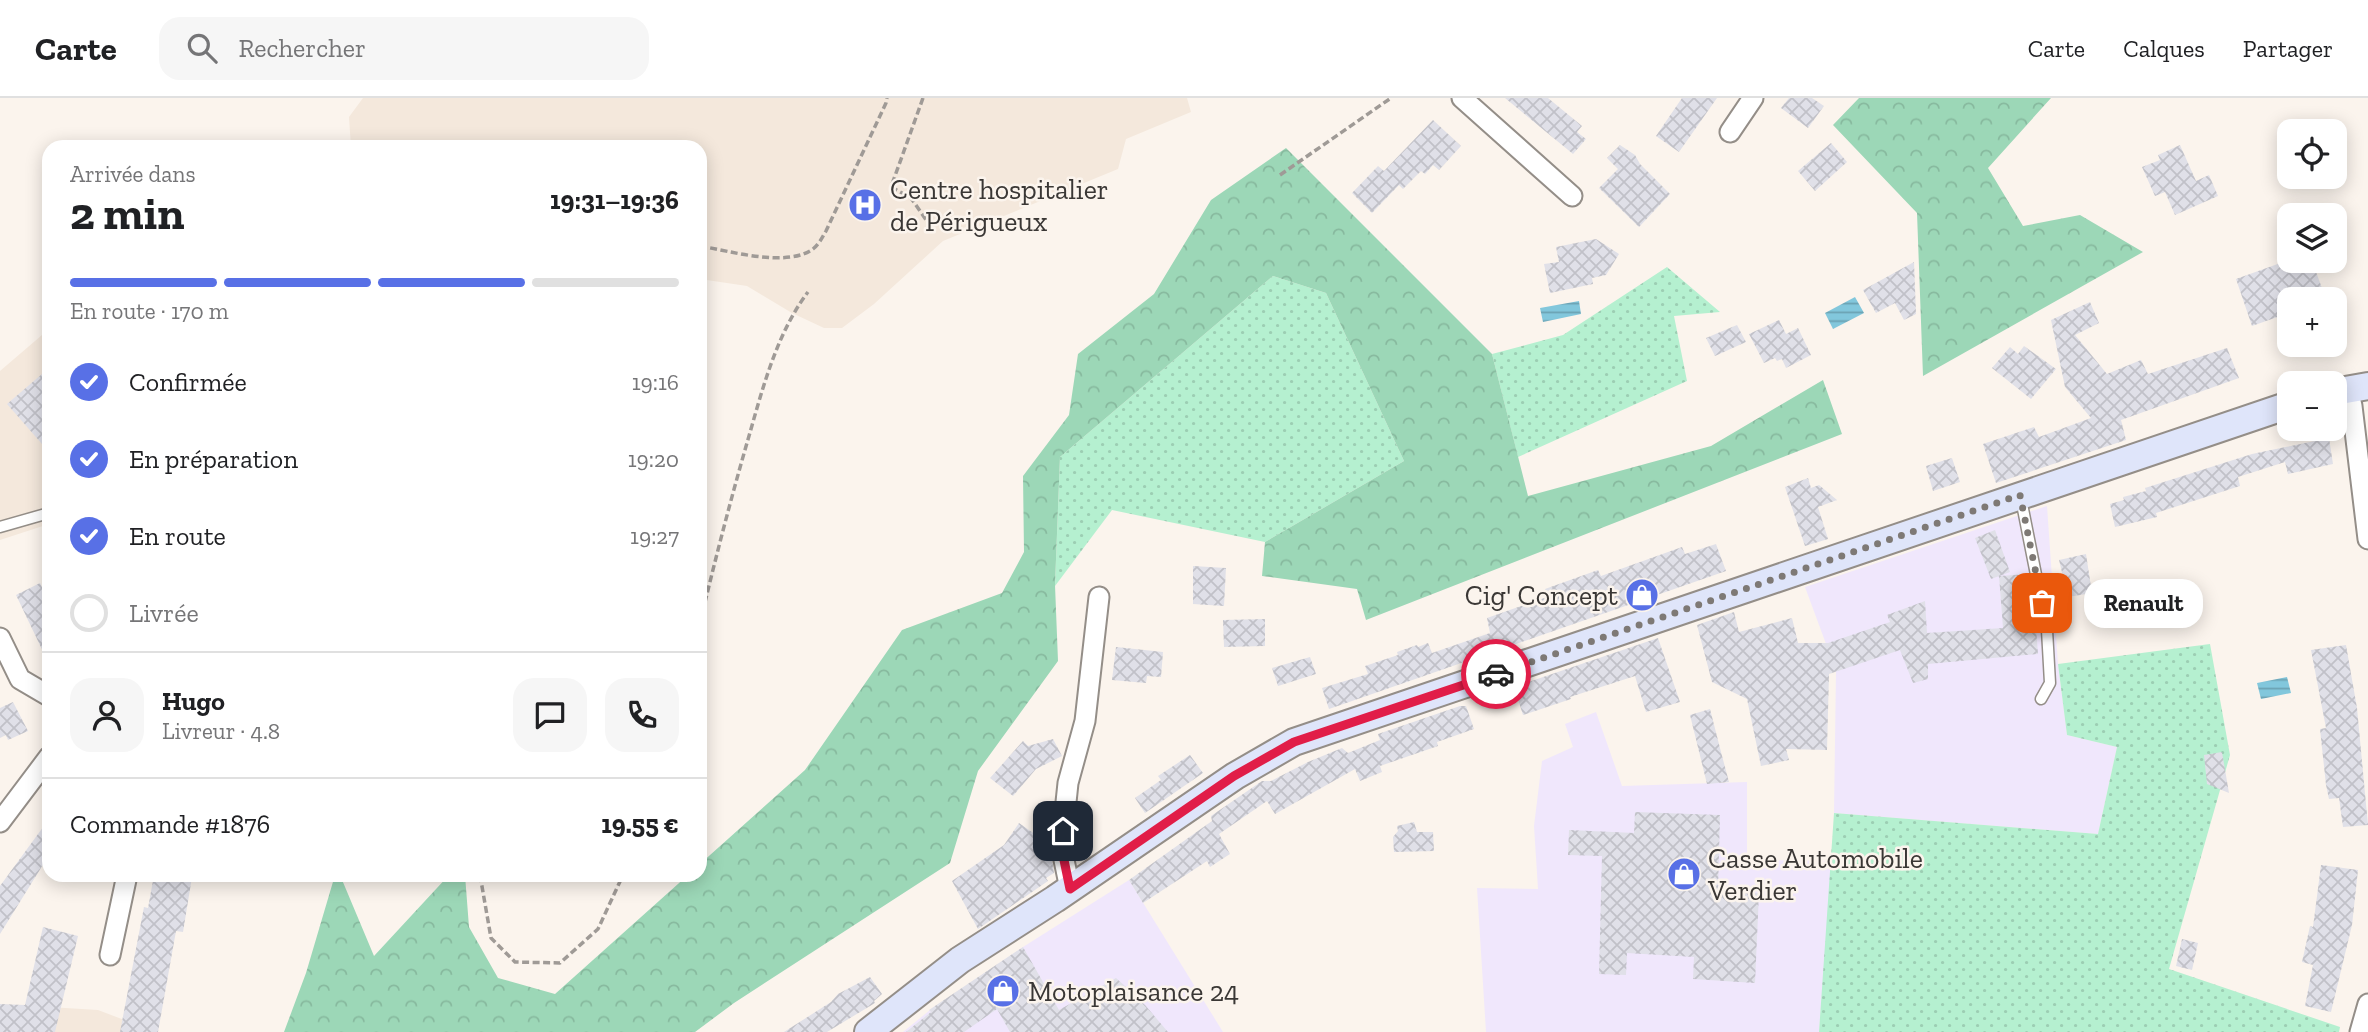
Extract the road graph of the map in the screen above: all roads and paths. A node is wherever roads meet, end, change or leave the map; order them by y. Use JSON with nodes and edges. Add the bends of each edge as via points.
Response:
{"nodes":[{"id":1,"x":887,"y":98,"type":"edge"},
{"id":2,"x":923,"y":98,"type":"edge"},
{"id":3,"x":1391,"y":98,"type":"edge"},
{"id":4,"x":1462,"y":98,"type":"edge"},
{"id":5,"x":1754,"y":98,"type":"edge"},
{"id":6,"x":1730,"y":132,"type":"dead end"},
{"id":7,"x":1280,"y":175,"type":"dead end"},
{"id":8,"x":1572,"y":196,"type":"dead end"},
{"id":9,"x":931,"y":227,"type":"dead end"},
{"id":10,"x":707,"y":247,"type":"edge"},
{"id":11,"x":808,"y":292,"type":"dead end"},
{"id":12,"x":2350,"y":389,"type":"edge"},
{"id":13,"x":2277,"y":409,"type":"edge"},
{"id":14,"x":2020,"y":495,"type":"junction"},
{"id":15,"x":42,"y":515,"type":"edge"},
{"id":16,"x":0,"y":527,"type":"edge"},
{"id":17,"x":2368,"y":539,"type":"edge"},
{"id":18,"x":707,"y":593,"type":"edge"},
{"id":19,"x":1098,"y":597,"type":"dead end"},
{"id":20,"x":0,"y":638,"type":"edge"},
{"id":21,"x":42,"y":692,"type":"edge"},
{"id":22,"x":2041,"y":699,"type":"dead end"},
{"id":23,"x":42,"y":766,"type":"edge"},
{"id":24,"x":0,"y":822,"type":"edge"},
{"id":25,"x":126,"y":882,"type":"edge"},
{"id":26,"x":481,"y":882,"type":"edge"},
{"id":27,"x":620,"y":882,"type":"edge"},
{"id":28,"x":1070,"y":889,"type":"junction"},
{"id":29,"x":110,"y":955,"type":"dead end"},
{"id":30,"x":2368,"y":1004,"type":"edge"},
{"id":31,"x":868,"y":1032,"type":"edge"},
{"id":32,"x":2360,"y":1032,"type":"edge"}],
"edges":[{"from":1,"to":10,"type":"path","via":[[826,231],[812,249],[787,258]]},
{"from":2,"to":9,"type":"path","via":[[891,187],[911,198]]},
{"from":3,"to":7,"type":"path"},
{"from":4,"to":8,"type":"street"},
{"from":5,"to":6,"type":"street"},
{"from":11,"to":18,"type":"path","via":[[792,313],[763,388]]},
{"from":12,"to":17,"type":"street"},
{"from":13,"to":14,"type":"main road"},
{"from":14,"to":22,"type":"lane","via":[[2047,630],[2050,682]]},
{"from":14,"to":28,"type":"main road","via":[[1294,742],[1234,776]]},
{"from":15,"to":16,"type":"lane"},
{"from":19,"to":28,"type":"street","via":[[1085,721],[1068,783],[1063,831]]},
{"from":20,"to":21,"type":"street","via":[[20,679]]},
{"from":23,"to":24,"type":"street"},
{"from":25,"to":29,"type":"street"},
{"from":26,"to":27,"type":"path","via":[[492,938],[515,962],[560,963],[598,929]]},
{"from":28,"to":31,"type":"main road","via":[[960,960]]},
{"from":30,"to":32,"type":"street"}]}
